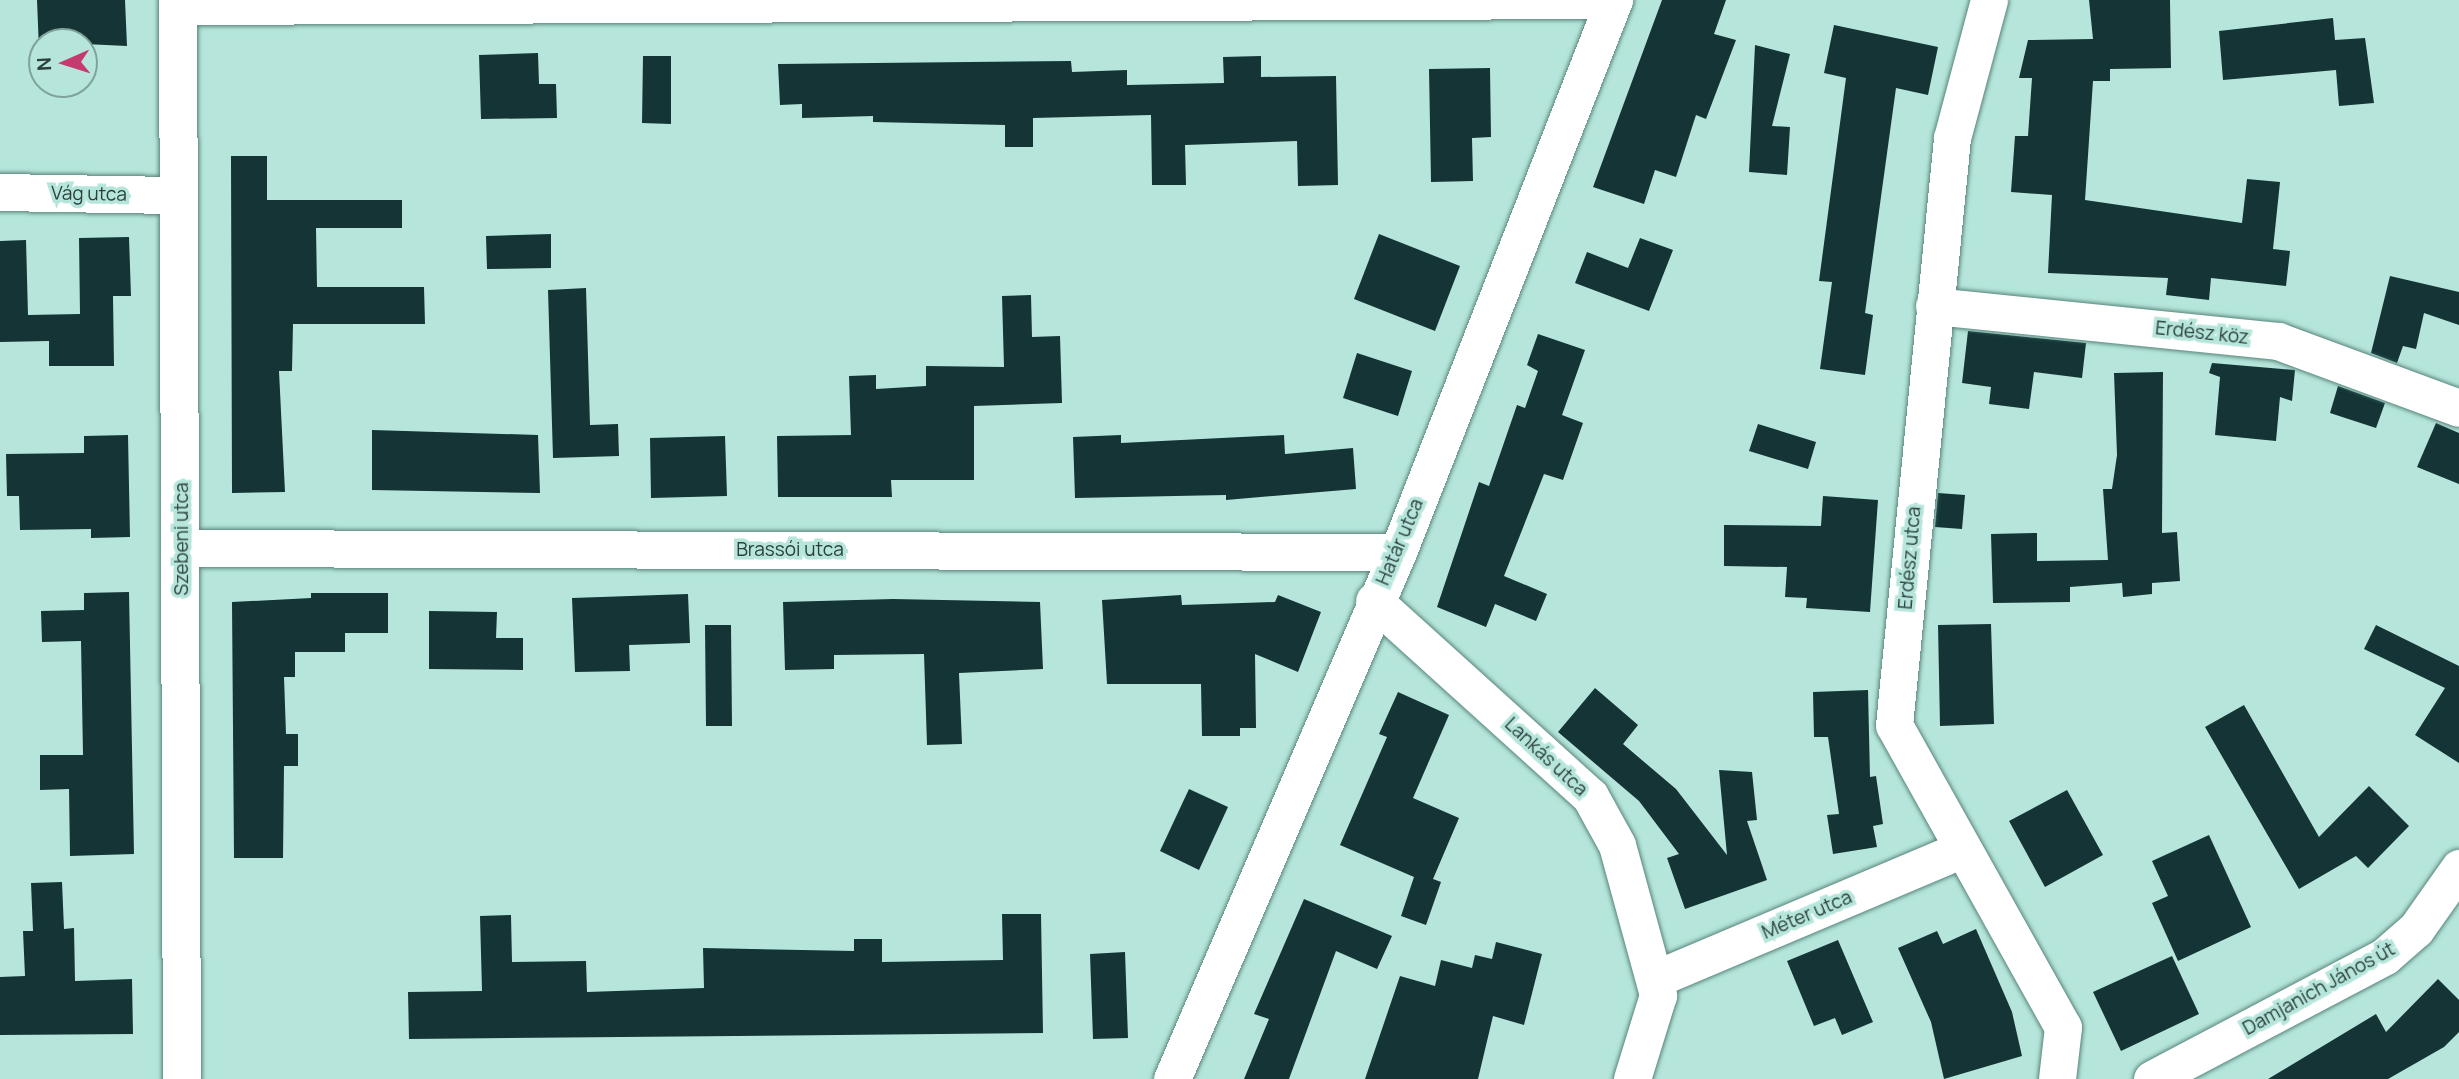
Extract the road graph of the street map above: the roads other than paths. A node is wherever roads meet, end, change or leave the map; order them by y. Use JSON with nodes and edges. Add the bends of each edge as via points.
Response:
{"nodes":[{"id":1,"x":1614,"y":0,"type":"edge"},
{"id":2,"x":1989,"y":0,"type":"edge"},
{"id":3,"x":178,"y":3,"type":"edge"},
{"id":4,"x":0,"y":192,"type":"edge"},
{"id":5,"x":178,"y":195,"type":"junction"},
{"id":6,"x":1934,"y":306,"type":"junction"},
{"id":7,"x":2459,"y":408,"type":"edge"},
{"id":8,"x":182,"y":548,"type":"junction"},
{"id":9,"x":1398,"y":552,"type":"junction"},
{"id":10,"x":1374,"y":601,"type":"junction"},
{"id":11,"x":1959,"y":850,"type":"junction"},
{"id":12,"x":2459,"y":868,"type":"edge"},
{"id":13,"x":1655,"y":979,"type":"junction"},
{"id":14,"x":181,"y":1079,"type":"edge"},
{"id":15,"x":1172,"y":1079,"type":"edge"},
{"id":16,"x":1632,"y":1079,"type":"edge"},
{"id":17,"x":2057,"y":1079,"type":"edge"},
{"id":18,"x":2152,"y":1079,"type":"edge"}],
"edges":[{"from":1,"to":3,"type":"street"},
{"from":1,"to":9,"type":"street","name":"Határ utca"},
{"from":2,"to":6,"type":"street","name":"Erdész utca","via":[[1952,138]]},
{"from":3,"to":5,"type":"street","name":"Szebeni utca"},
{"from":4,"to":5,"type":"street","name":"Vág utca"},
{"from":5,"to":8,"type":"street","name":"Szebeni utca"},
{"from":6,"to":7,"type":"street","name":"Erdész köz","via":[[2278,341]]},
{"from":6,"to":11,"type":"street","name":"Erdész utca","via":[[1894,725]]},
{"from":8,"to":9,"type":"street","name":"Brassói utca"},
{"from":8,"to":14,"type":"street","name":"Szebeni utca"},
{"from":9,"to":10,"type":"street","name":"Határ utca"},
{"from":10,"to":13,"type":"street","name":"Lankás utca","via":[[1590,796],[1617,845]]},
{"from":10,"to":15,"type":"street","name":"Határ utca"},
{"from":11,"to":13,"type":"street","name":"Méter utca"},
{"from":11,"to":17,"type":"street","name":"Erdész utca","via":[[2063,1027]]},
{"from":12,"to":18,"type":"street","name":"Damjanich János út","via":[[2416,929],[2385,956]]},
{"from":13,"to":16,"type":"street","name":"Lankás utca","via":[[1658,995]]}]}
